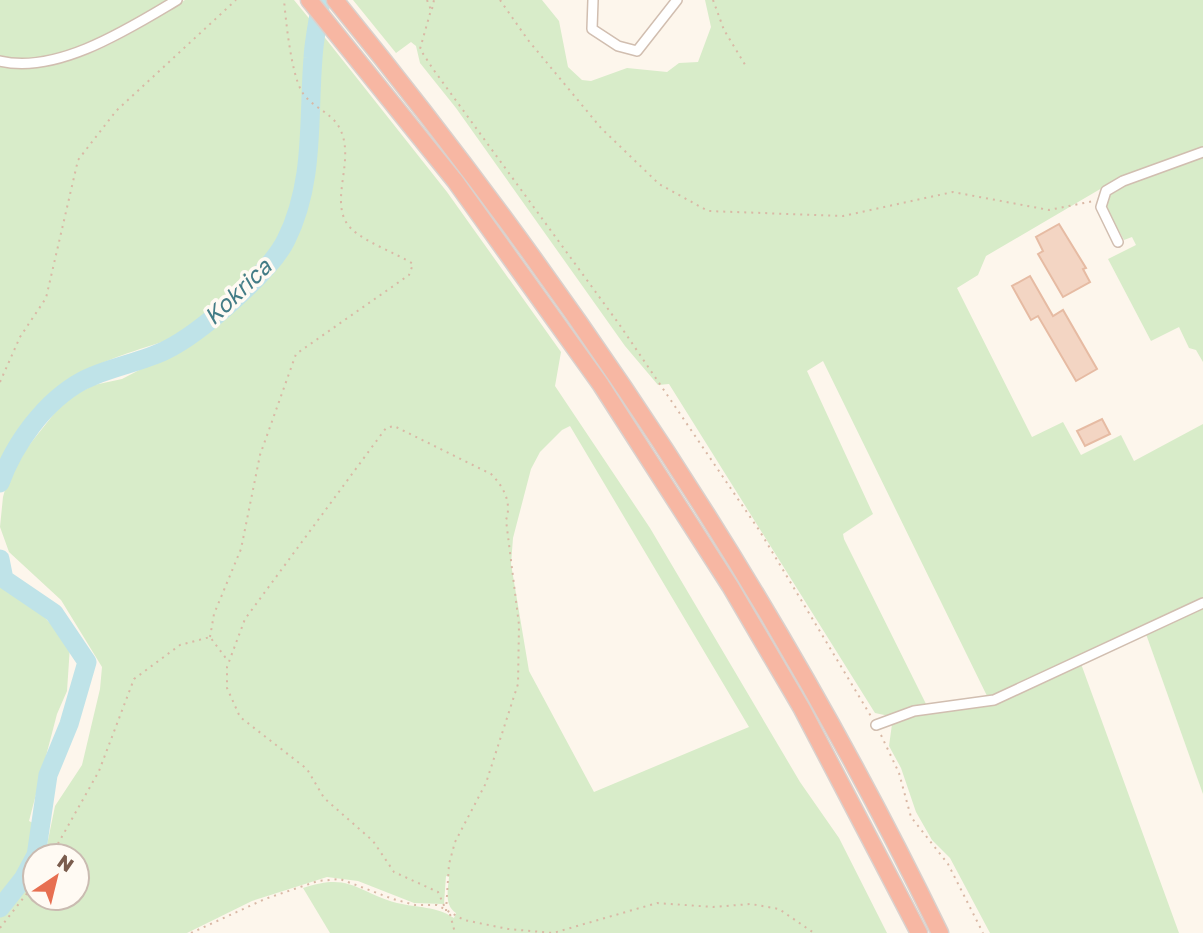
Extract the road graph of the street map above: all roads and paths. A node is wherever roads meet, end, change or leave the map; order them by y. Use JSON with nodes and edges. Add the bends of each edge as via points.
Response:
{"nodes":[{"id":1,"x":177,"y":0,"type":"edge"},
{"id":2,"x":236,"y":0,"type":"edge"},
{"id":3,"x":284,"y":0,"type":"edge"},
{"id":4,"x":309,"y":0,"type":"edge"},
{"id":5,"x":335,"y":0,"type":"edge"},
{"id":6,"x":426,"y":0,"type":"edge"},
{"id":7,"x":434,"y":0,"type":"edge"},
{"id":8,"x":500,"y":0,"type":"edge"},
{"id":9,"x":593,"y":0,"type":"edge"},
{"id":10,"x":677,"y":0,"type":"edge"},
{"id":11,"x":713,"y":0,"type":"edge"},
{"id":12,"x":431,"y":10,"type":"junction"},
{"id":13,"x":0,"y":61,"type":"edge"},
{"id":14,"x":747,"y":68,"type":"dead end"},
{"id":15,"x":1203,"y":152,"type":"edge"},
{"id":16,"x":1102,"y":200,"type":"junction"},
{"id":17,"x":1118,"y":242,"type":"dead end"},
{"id":18,"x":0,"y":382,"type":"edge"},
{"id":19,"x":1203,"y":603,"type":"edge"},
{"id":20,"x":210,"y":638,"type":"junction"},
{"id":21,"x":229,"y":663,"type":"junction"},
{"id":22,"x":876,"y":724,"type":"junction"},
{"id":23,"x":59,"y":842,"type":"edge"},
{"id":24,"x":21,"y":901,"type":"edge"},
{"id":25,"x":447,"y":911,"type":"junction"},
{"id":26,"x":0,"y":928,"type":"edge"},
{"id":27,"x":191,"y":933,"type":"edge"},
{"id":28,"x":455,"y":933,"type":"edge"},
{"id":29,"x":814,"y":933,"type":"edge"},
{"id":30,"x":919,"y":933,"type":"edge"},
{"id":31,"x":940,"y":933,"type":"edge"},
{"id":32,"x":984,"y":933,"type":"edge"}],
"edges":[{"from":1,"to":13,"type":"street","via":[[126,31],[75,53],[15,65]]},
{"from":2,"to":18,"type":"path","via":[[116,111],[78,160],[46,298],[20,337]]},
{"from":3,"to":20,"type":"path","via":[[301,90],[339,126],[347,160],[341,206],[346,222],[360,237],[413,264],[409,275],[296,354],[260,455],[241,549],[214,614]]},
{"from":4,"to":30,"type":"highway","via":[[455,181],[601,385],[690,521],[802,709]]},
{"from":5,"to":31,"type":"highway","via":[[483,186],[666,449],[788,648]]},
{"from":6,"to":12,"type":"path"},
{"from":7,"to":12,"type":"path"},
{"from":8,"to":16,"type":"path","via":[[601,128],[659,184],[708,211],[843,216],[953,192],[1049,209]]},
{"from":9,"to":10,"type":"street","via":[[592,29],[618,46],[637,51]]},
{"from":11,"to":14,"type":"path","via":[[724,30]]},
{"from":12,"to":22,"type":"path","via":[[420,49],[627,335],[759,530]]},
{"from":15,"to":16,"type":"street","via":[[1122,181],[1106,191]]},
{"from":16,"to":17,"type":"street","via":[[1103,214]]},
{"from":19,"to":22,"type":"street","via":[[994,700],[914,711]]},
{"from":20,"to":21,"type":"path"},
{"from":20,"to":23,"type":"path","via":[[180,645],[134,679],[99,771]]},
{"from":21,"to":25,"type":"path","via":[[227,688],[240,717],[307,769],[324,798],[373,841],[394,872],[438,892]]},
{"from":21,"to":25,"type":"path","via":[[245,619],[386,428],[394,426],[409,433],[491,474],[502,485],[509,508],[506,520],[519,625],[519,684],[486,783],[455,842]]},
{"from":22,"to":32,"type":"path","via":[[899,773],[911,817],[948,864]]},
{"from":24,"to":26,"type":"path"},
{"from":25,"to":27,"type":"path","via":[[437,905],[393,899],[340,879],[318,880]]},
{"from":25,"to":28,"type":"path"},
{"from":25,"to":29,"type":"path","via":[[464,920],[553,933],[657,904],[751,904],[779,909]]}]}
